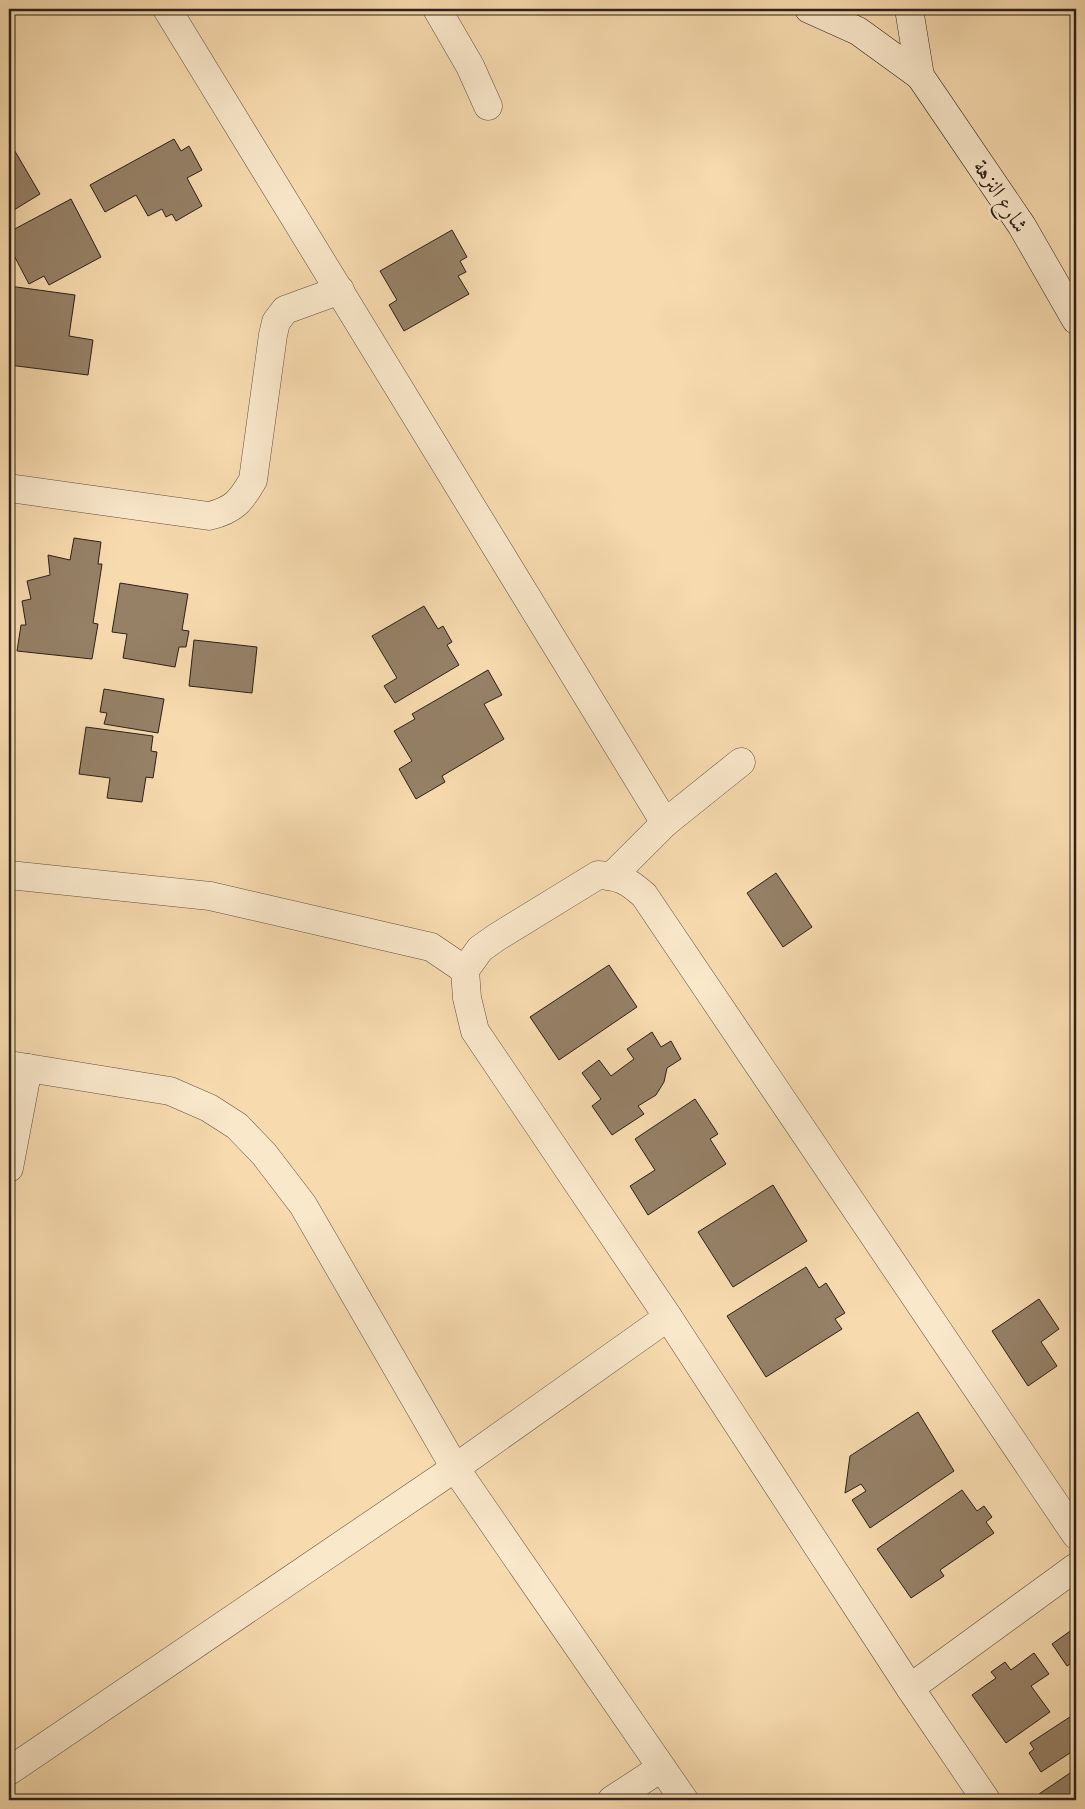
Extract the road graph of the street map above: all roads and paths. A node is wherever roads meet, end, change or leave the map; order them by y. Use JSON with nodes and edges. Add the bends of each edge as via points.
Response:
{"nodes":[{"id":1,"x":167,"y":9,"type":"edge"},
{"id":2,"x":809,"y":9,"type":"edge"},
{"id":3,"x":909,"y":9,"type":"edge"},
{"id":4,"x":443,"y":11,"type":"edge"},
{"id":5,"x":920,"y":76,"type":"junction"},
{"id":6,"x":488,"y":106,"type":"dead end"},
{"id":7,"x":340,"y":290,"type":"junction"},
{"id":8,"x":1076,"y":320,"type":"edge"},
{"id":9,"x":9,"y":488,"type":"edge"},
{"id":10,"x":741,"y":762,"type":"dead end"},
{"id":11,"x":665,"y":823,"type":"junction"},
{"id":12,"x":9,"y":875,"type":"edge"},
{"id":13,"x":612,"y":876,"type":"junction"},
{"id":14,"x":465,"y":970,"type":"junction"},
{"id":15,"x":18,"y":1067,"type":"edge"},
{"id":16,"x":9,"y":1168,"type":"edge"},
{"id":17,"x":668,"y":1317,"type":"junction"},
{"id":18,"x":455,"y":1468,"type":"junction"},
{"id":19,"x":1076,"y":1535,"type":"edge"},
{"id":20,"x":1076,"y":1567,"type":"edge"},
{"id":21,"x":910,"y":1688,"type":"junction"},
{"id":22,"x":661,"y":1768,"type":"junction"},
{"id":23,"x":9,"y":1771,"type":"edge"},
{"id":24,"x":612,"y":1800,"type":"edge"},
{"id":25,"x":684,"y":1800,"type":"edge"},
{"id":26,"x":986,"y":1800,"type":"edge"}],
"edges":[{"from":1,"to":7,"type":"street"},
{"from":2,"to":5,"type":"street","name":"شارع النزهة","via":[[858,31]]},
{"from":3,"to":5,"type":"street","name":"شارع النزهة"},
{"from":4,"to":6,"type":"street"},
{"from":5,"to":8,"type":"street","name":"شارع النزهة","via":[[1022,226]]},
{"from":7,"to":9,"type":"street","via":[[285,310],[276,322],[253,480],[245,494],[223,513],[210,516]]},
{"from":7,"to":11,"type":"street"},
{"from":10,"to":11,"type":"street"},
{"from":11,"to":13,"type":"street"},
{"from":12,"to":14,"type":"street","via":[[210,896],[431,947]]},
{"from":13,"to":14,"type":"street","via":[[598,875],[497,937],[480,949]]},
{"from":13,"to":19,"type":"street","via":[[629,882],[644,896]]},
{"from":14,"to":17,"type":"street","via":[[467,998],[475,1031]]},
{"from":15,"to":16,"type":"street"},
{"from":15,"to":18,"type":"street","via":[[170,1091],[209,1108],[237,1126],[264,1154],[303,1205]]},
{"from":17,"to":18,"type":"street"},
{"from":17,"to":21,"type":"street"},
{"from":18,"to":22,"type":"street"},
{"from":18,"to":23,"type":"street"},
{"from":20,"to":21,"type":"street"},
{"from":21,"to":26,"type":"street"},
{"from":22,"to":24,"type":"street"},
{"from":22,"to":25,"type":"street"}]}
